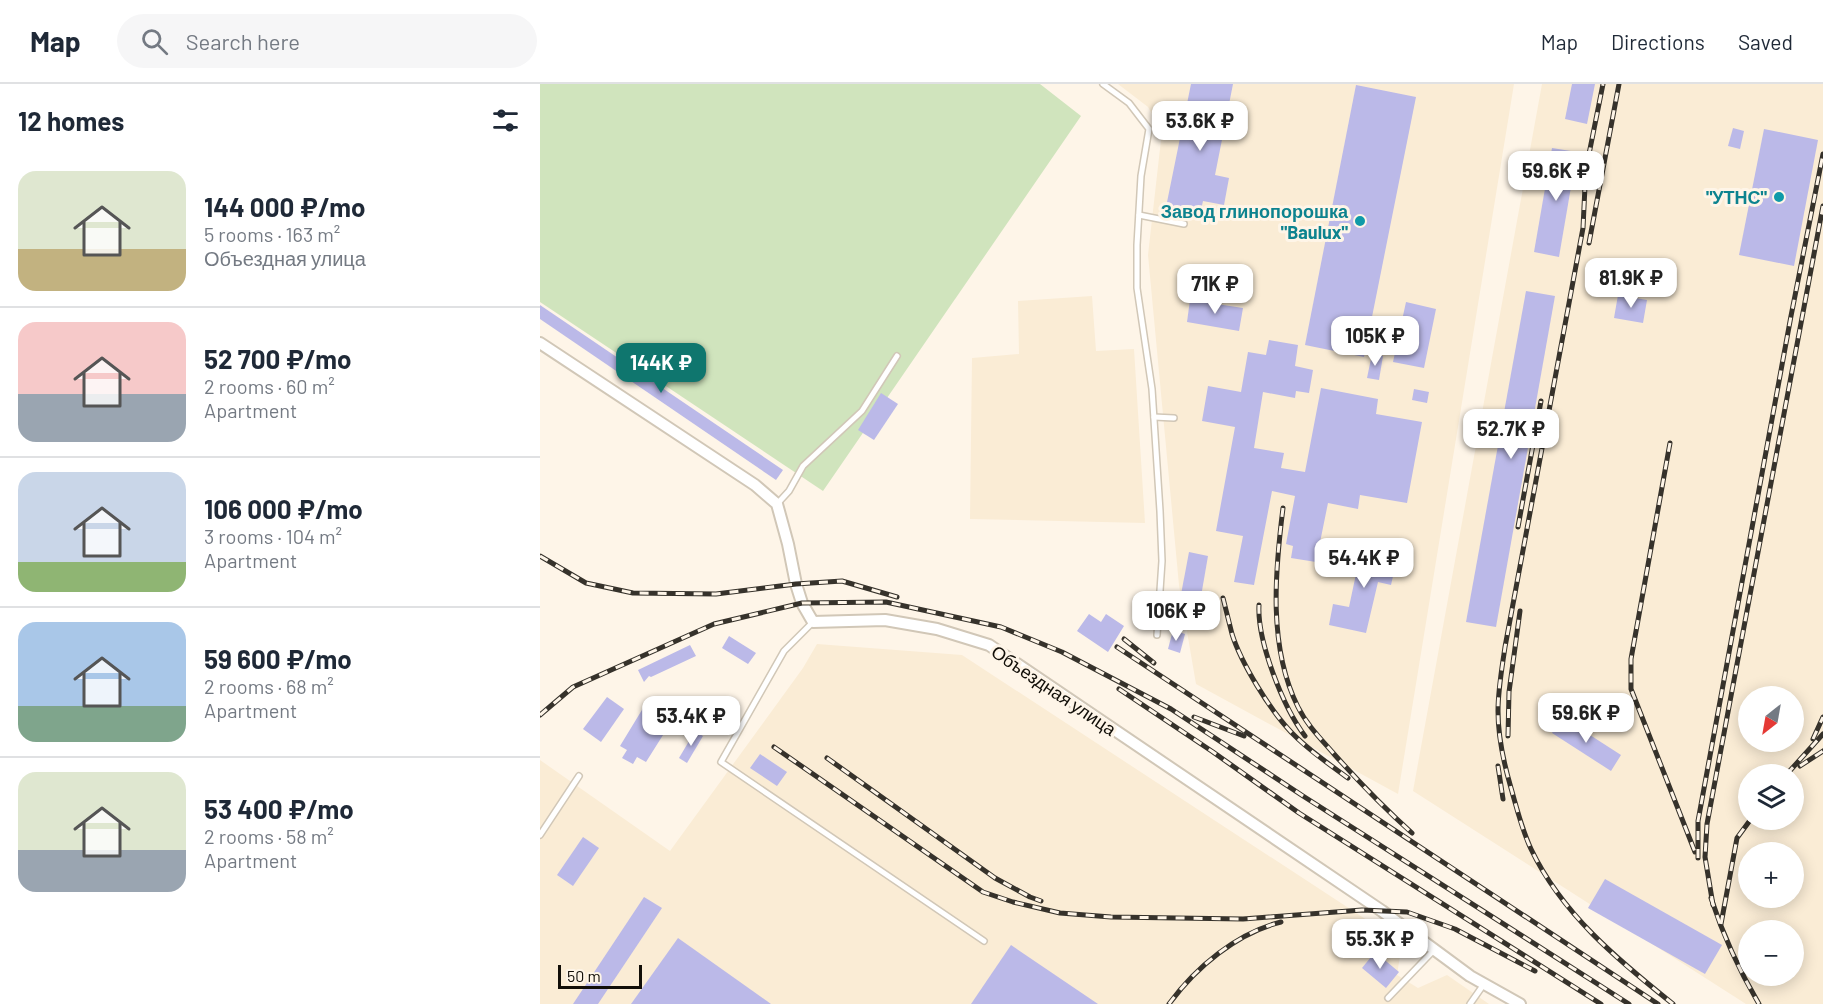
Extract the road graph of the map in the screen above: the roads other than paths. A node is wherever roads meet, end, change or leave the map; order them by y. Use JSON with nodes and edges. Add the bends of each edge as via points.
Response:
{"nodes":[{"id":1,"x":1103,"y":84,"type":"edge"},
{"id":2,"x":1139,"y":215,"type":"junction"},
{"id":3,"x":1184,"y":224,"type":"dead end"},
{"id":4,"x":540,"y":343,"type":"edge"},
{"id":5,"x":897,"y":356,"type":"dead end"},
{"id":6,"x":1154,"y":417,"type":"junction"},
{"id":7,"x":1174,"y":418,"type":"dead end"},
{"id":8,"x":777,"y":504,"type":"junction"},
{"id":9,"x":813,"y":622,"type":"junction"},
{"id":10,"x":1157,"y":635,"type":"dead end"},
{"id":11,"x":579,"y":776,"type":"dead end"},
{"id":12,"x":540,"y":836,"type":"edge"},
{"id":13,"x":984,"y":941,"type":"dead end"},
{"id":14,"x":1434,"y":950,"type":"junction"},
{"id":15,"x":1484,"y":984,"type":"junction"},
{"id":16,"x":1388,"y":998,"type":"dead end"},
{"id":17,"x":1470,"y":1004,"type":"edge"},
{"id":18,"x":1520,"y":1004,"type":"edge"}],
"edges":[{"from":1,"to":2,"type":"lane","via":[[1129,103],[1149,129]]},
{"from":2,"to":3,"type":"lane"},
{"from":2,"to":6,"type":"lane","via":[[1137,288]]},
{"from":4,"to":8,"type":"street","via":[[756,484]]},
{"from":5,"to":8,"type":"lane","via":[[862,411],[803,466]]},
{"from":6,"to":7,"type":"lane"},
{"from":6,"to":10,"type":"lane","via":[[1162,561]]},
{"from":8,"to":9,"type":"street","via":[[796,584]]},
{"from":9,"to":13,"type":"lane","via":[[784,651],[721,762]]},
{"from":9,"to":14,"type":"street","name":"Объездная улица","via":[[885,620],[937,629],[989,645]]},
{"from":11,"to":12,"type":"lane"},
{"from":14,"to":15,"type":"street","name":"Объездная улица"},
{"from":14,"to":16,"type":"lane"},
{"from":15,"to":17,"type":"lane"},
{"from":15,"to":18,"type":"street","name":"Объездная улица"}]}
